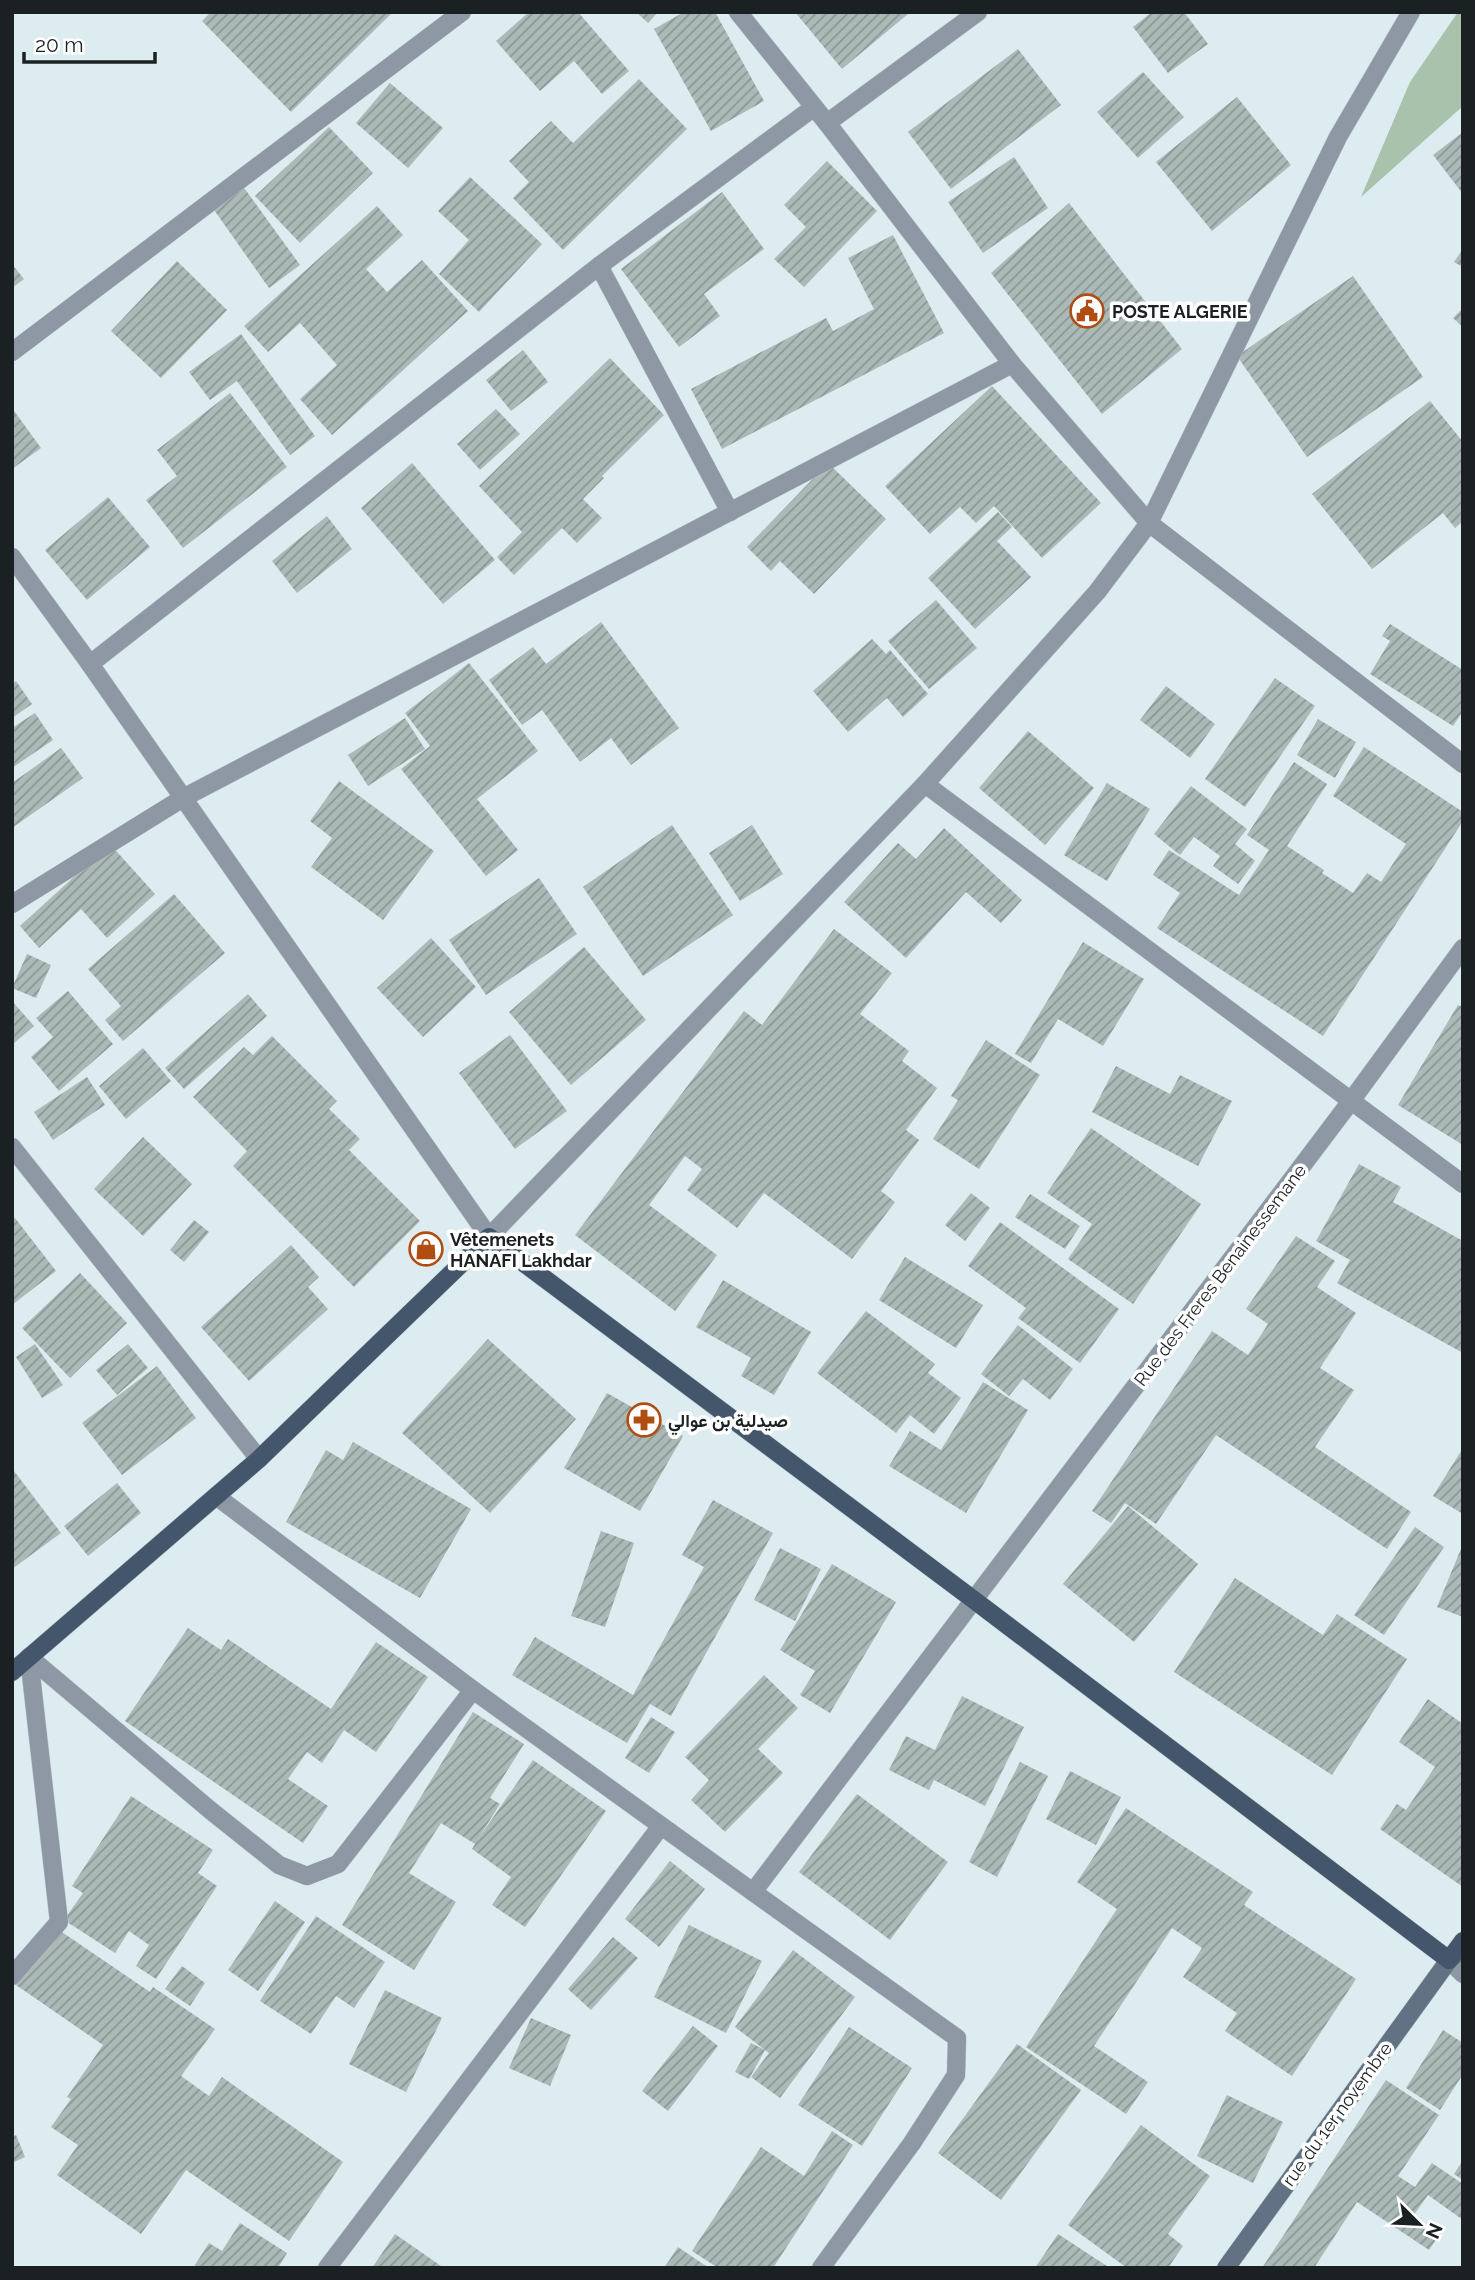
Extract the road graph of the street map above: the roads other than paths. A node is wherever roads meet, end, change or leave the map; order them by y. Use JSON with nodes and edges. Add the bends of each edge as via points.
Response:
{"nodes":[{"id":1,"x":462,"y":12,"type":"edge"},
{"id":2,"x":738,"y":12,"type":"edge"},
{"id":3,"x":978,"y":12,"type":"edge"},
{"id":4,"x":1411,"y":12,"type":"edge"},
{"id":5,"x":813,"y":108,"type":"junction"},
{"id":6,"x":827,"y":123,"type":"junction"},
{"id":7,"x":598,"y":265,"type":"junction"},
{"id":8,"x":12,"y":352,"type":"edge"},
{"id":9,"x":1012,"y":364,"type":"junction"},
{"id":10,"x":730,"y":512,"type":"junction"},
{"id":11,"x":1149,"y":523,"type":"junction"},
{"id":12,"x":12,"y":557,"type":"edge"},
{"id":13,"x":90,"y":664,"type":"junction"},
{"id":14,"x":1463,"y":764,"type":"edge"},
{"id":15,"x":925,"y":784,"type":"junction"},
{"id":16,"x":183,"y":798,"type":"junction"},
{"id":17,"x":12,"y":904,"type":"edge"},
{"id":18,"x":1463,"y":948,"type":"edge"},
{"id":19,"x":1352,"y":1101,"type":"junction"},
{"id":20,"x":12,"y":1147,"type":"edge"},
{"id":21,"x":1463,"y":1184,"type":"edge"},
{"id":22,"x":489,"y":1237,"type":"junction"},
{"id":23,"x":259,"y":1459,"type":"junction"},
{"id":24,"x":216,"y":1496,"type":"junction"},
{"id":25,"x":974,"y":1600,"type":"junction"},
{"id":26,"x":29,"y":1657,"type":"junction"},
{"id":27,"x":12,"y":1672,"type":"edge"},
{"id":28,"x":473,"y":1689,"type":"junction"},
{"id":29,"x":661,"y":1826,"type":"junction"},
{"id":30,"x":753,"y":1892,"type":"junction"},
{"id":31,"x":1463,"y":1941,"type":"edge"},
{"id":32,"x":1456,"y":1954,"type":"edge"},
{"id":33,"x":1463,"y":1974,"type":"edge"},
{"id":34,"x":12,"y":1976,"type":"edge"},
{"id":35,"x":327,"y":2268,"type":"edge"},
{"id":36,"x":821,"y":2268,"type":"edge"},
{"id":37,"x":1226,"y":2268,"type":"edge"}],
"edges":[{"from":1,"to":8,"type":"street"},
{"from":2,"to":5,"type":"street"},
{"from":3,"to":6,"type":"street"},
{"from":4,"to":11,"type":"street","via":[[1338,137]]},
{"from":5,"to":6,"type":"street"},
{"from":5,"to":7,"type":"street"},
{"from":6,"to":9,"type":"street"},
{"from":7,"to":10,"type":"street"},
{"from":7,"to":13,"type":"street"},
{"from":9,"to":10,"type":"street"},
{"from":9,"to":11,"type":"street"},
{"from":10,"to":16,"type":"street"},
{"from":11,"to":14,"type":"street"},
{"from":11,"to":15,"type":"street","via":[[1097,592]]},
{"from":12,"to":13,"type":"street"},
{"from":13,"to":16,"type":"street"},
{"from":15,"to":19,"type":"street"},
{"from":15,"to":22,"type":"street"},
{"from":16,"to":17,"type":"street"},
{"from":16,"to":22,"type":"street"},
{"from":18,"to":19,"type":"street","name":"Rue des Freres Benainessemane"},
{"from":19,"to":21,"type":"street"},
{"from":19,"to":25,"type":"street","name":"Rue des Freres Benainessemane"},
{"from":20,"to":23,"type":"street"},
{"from":22,"to":23,"type":"main road"},
{"from":22,"to":25,"type":"main road"},
{"from":23,"to":24,"type":"main road"},
{"from":24,"to":26,"type":"main road"},
{"from":24,"to":28,"type":"street"},
{"from":25,"to":30,"type":"street","name":"Rue des Freres Benainessemane"},
{"from":25,"to":32,"type":"main road"},
{"from":26,"to":27,"type":"main road"},
{"from":26,"to":28,"type":"street","via":[[279,1865],[307,1876],[338,1864]]},
{"from":26,"to":34,"type":"street","via":[[59,1922]]},
{"from":28,"to":29,"type":"street"},
{"from":29,"to":30,"type":"street"},
{"from":29,"to":35,"type":"street"},
{"from":30,"to":36,"type":"street","via":[[957,2038],[956,2075]]},
{"from":31,"to":32,"type":"main road"},
{"from":32,"to":33,"type":"street"},
{"from":32,"to":37,"type":"main road","name":"rue du 1er novembre"}]}
